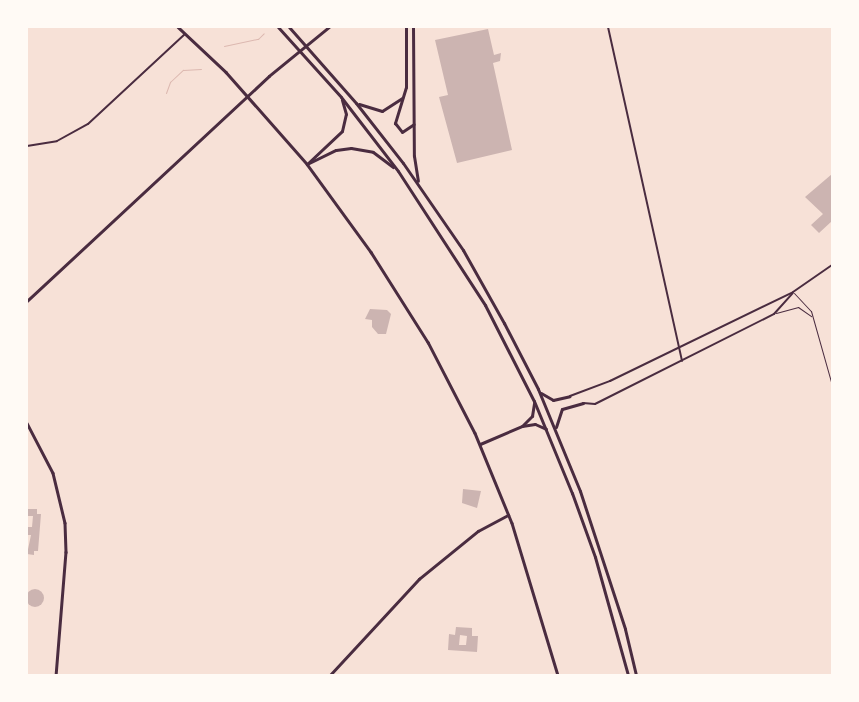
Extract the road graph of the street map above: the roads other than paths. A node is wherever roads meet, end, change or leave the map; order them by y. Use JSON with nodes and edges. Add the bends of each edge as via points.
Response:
{"nodes":[{"id":1,"x":178,"y":27,"type":"edge"},
{"id":2,"x":278,"y":27,"type":"edge"},
{"id":3,"x":289,"y":27,"type":"edge"},
{"id":4,"x":330,"y":27,"type":"edge"},
{"id":5,"x":406,"y":27,"type":"edge"},
{"id":6,"x":413,"y":27,"type":"edge"},
{"id":7,"x":608,"y":27,"type":"edge"},
{"id":8,"x":185,"y":34,"type":"junction"},
{"id":9,"x":248,"y":96,"type":"junction"},
{"id":10,"x":341,"y":97,"type":"junction"},
{"id":11,"x":403,"y":97,"type":"junction"},
{"id":12,"x":356,"y":103,"type":"junction"},
{"id":13,"x":414,"y":124,"type":"junction"},
{"id":14,"x":27,"y":146,"type":"edge"},
{"id":15,"x":307,"y":164,"type":"junction"},
{"id":16,"x":398,"y":171,"type":"junction"},
{"id":17,"x":420,"y":186,"type":"junction"},
{"id":18,"x":832,"y":265,"type":"edge"},
{"id":19,"x":793,"y":292,"type":"junction"},
{"id":20,"x":27,"y":301,"type":"edge"},
{"id":21,"x":774,"y":314,"type":"junction"},
{"id":22,"x":813,"y":317,"type":"junction"},
{"id":23,"x":679,"y":348,"type":"junction"},
{"id":24,"x":682,"y":360,"type":"junction"},
{"id":25,"x":832,"y":385,"type":"edge"},
{"id":26,"x":538,"y":389,"type":"junction"},
{"id":27,"x":570,"y":396,"type":"joint"},
{"id":28,"x":534,"y":401,"type":"junction"},
{"id":29,"x":583,"y":404,"type":"joint"},
{"id":30,"x":27,"y":423,"type":"edge"},
{"id":31,"x":522,"y":426,"type":"junction"},
{"id":32,"x":548,"y":430,"type":"junction"},
{"id":33,"x":556,"y":431,"type":"junction"},
{"id":34,"x":480,"y":444,"type":"junction"},
{"id":35,"x":508,"y":514,"type":"junction"},
{"id":36,"x":56,"y":675,"type":"edge"},
{"id":37,"x":330,"y":675,"type":"edge"},
{"id":38,"x":558,"y":675,"type":"edge"},
{"id":39,"x":628,"y":675,"type":"edge"},
{"id":40,"x":636,"y":675,"type":"edge"}],
"edges":[{"from":1,"to":8,"type":"main road"},
{"from":2,"to":10,"type":"highway"},
{"from":3,"to":12,"type":"highway"},
{"from":4,"to":9,"type":"main road"},
{"from":5,"to":11,"type":"highway","via":[[406,82]]},
{"from":6,"to":13,"type":"highway"},
{"from":7,"to":23,"type":"street"},
{"from":8,"to":9,"type":"main road"},
{"from":8,"to":14,"type":"street","via":[[88,124],[57,141]]},
{"from":9,"to":15,"type":"main road"},
{"from":9,"to":20,"type":"main road"},
{"from":10,"to":15,"type":"highway","via":[[346,114],[342,131]]},
{"from":10,"to":16,"type":"highway"},
{"from":11,"to":12,"type":"highway","via":[[382,111],[370,110]]},
{"from":11,"to":13,"type":"highway","via":[[395,126],[405,132]]},
{"from":12,"to":17,"type":"highway"},
{"from":13,"to":17,"type":"highway","via":[[415,171]]},
{"from":15,"to":16,"type":"highway","via":[[336,150],[359,148],[373,152]]},
{"from":15,"to":34,"type":"main road","via":[[351,222],[416,323]]},
{"from":16,"to":28,"type":"highway","via":[[471,280]]},
{"from":17,"to":26,"type":"highway","via":[[466,256]]},
{"from":18,"to":19,"type":"street"},
{"from":19,"to":21,"type":"street"},
{"from":19,"to":22,"type":"lane"},
{"from":19,"to":23,"type":"street"},
{"from":21,"to":22,"type":"lane","via":[[798,307]]},
{"from":21,"to":24,"type":"street"},
{"from":22,"to":25,"type":"lane"},
{"from":23,"to":24,"type":"street"},
{"from":23,"to":27,"type":"street"},
{"from":24,"to":29,"type":"street","via":[[595,404]]},
{"from":26,"to":27,"type":"highway","via":[[553,400]]},
{"from":26,"to":33,"type":"highway"},
{"from":28,"to":31,"type":"highway","via":[[532,416]]},
{"from":28,"to":32,"type":"highway"},
{"from":29,"to":33,"type":"highway","via":[[562,409],[556,417]]},
{"from":30,"to":36,"type":"main road","via":[[52,473],[65,523],[66,552]]},
{"from":31,"to":32,"type":"highway","via":[[535,424]]},
{"from":31,"to":34,"type":"highway"},
{"from":32,"to":39,"type":"highway","via":[[595,557]]},
{"from":33,"to":40,"type":"highway","via":[[602,556]]},
{"from":34,"to":35,"type":"main road"},
{"from":35,"to":37,"type":"main road","via":[[478,532],[419,579]]},
{"from":35,"to":38,"type":"main road","via":[[532,583]]}]}
